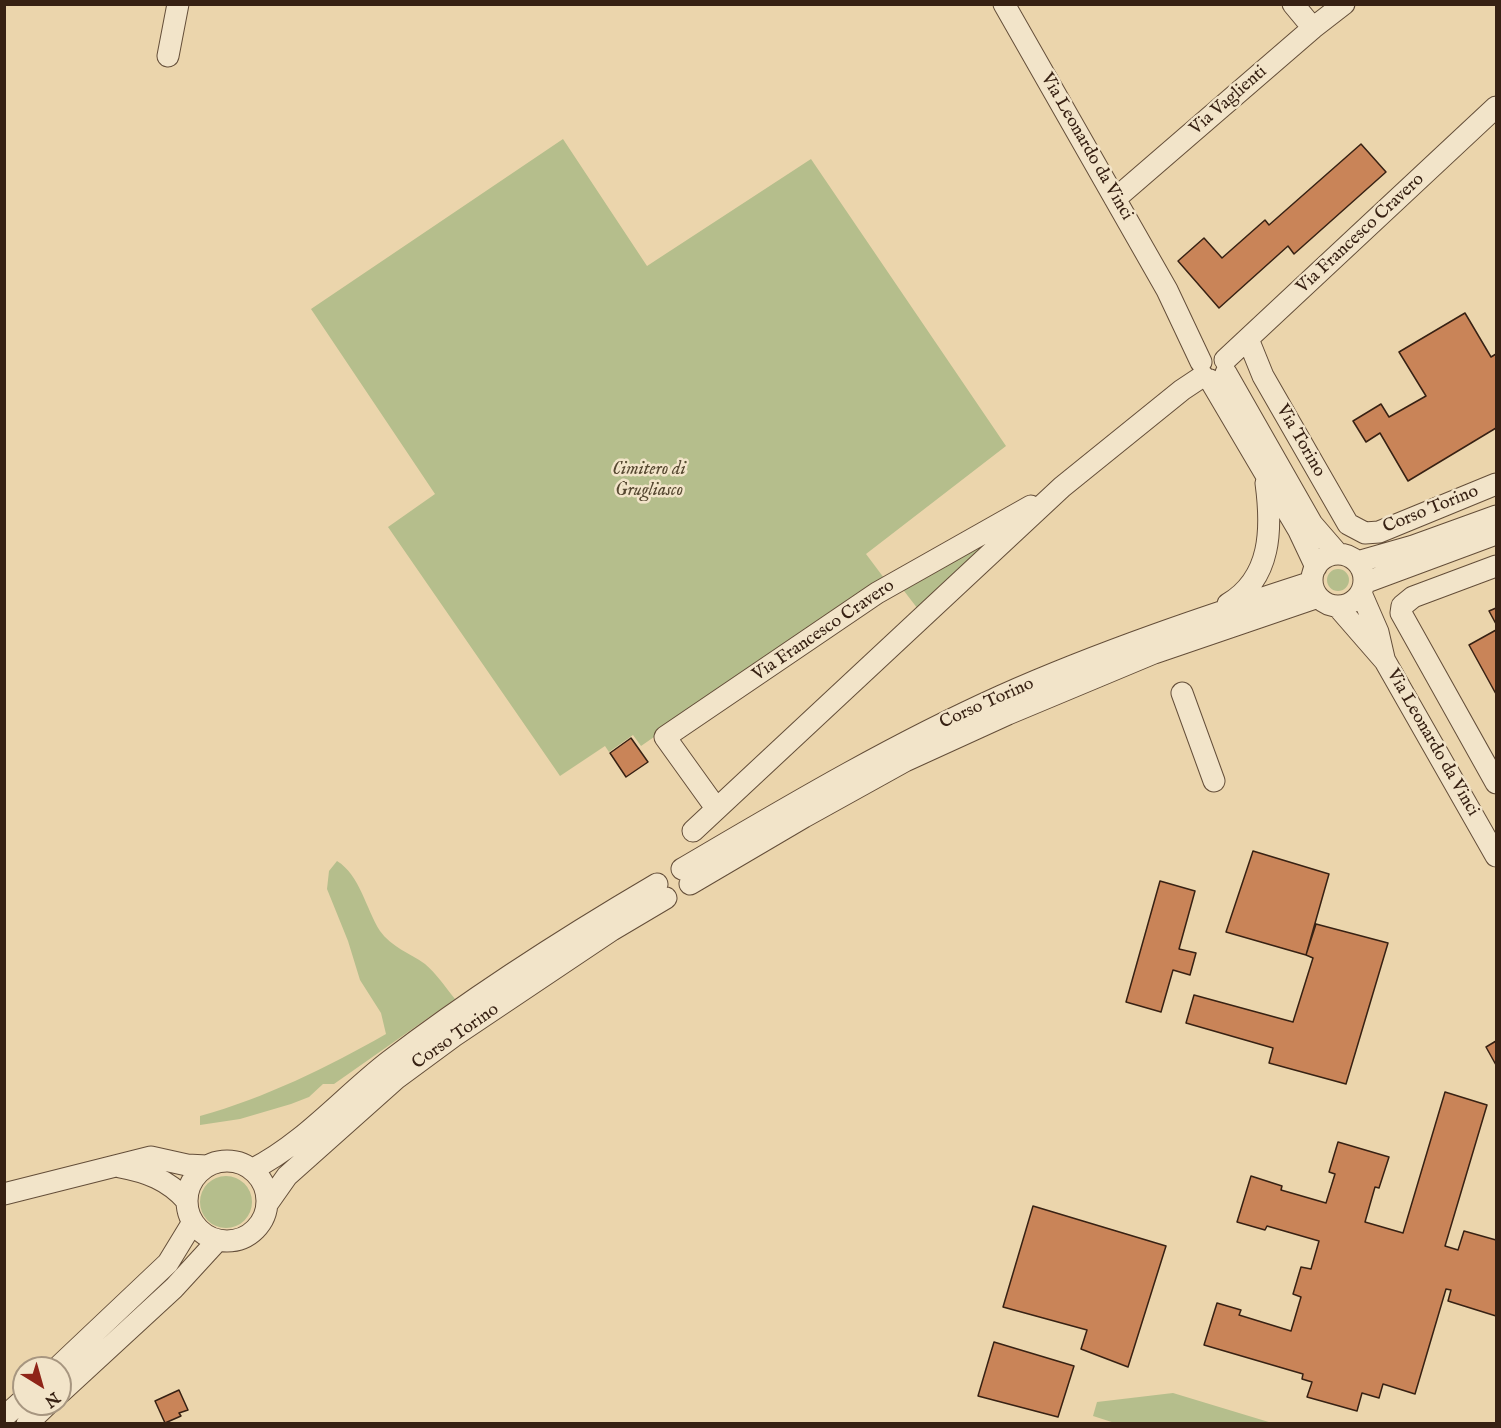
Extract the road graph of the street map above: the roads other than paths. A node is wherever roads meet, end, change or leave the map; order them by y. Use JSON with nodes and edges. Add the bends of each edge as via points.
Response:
{"nodes":[{"id":1,"x":178,"y":4,"type":"edge"},
{"id":2,"x":1004,"y":4,"type":"edge"},
{"id":3,"x":1293,"y":4,"type":"edge"},
{"id":4,"x":1344,"y":4,"type":"edge"},
{"id":5,"x":1313,"y":28,"type":"junction"},
{"id":6,"x":168,"y":56,"type":"dead end"},
{"id":7,"x":1497,"y":107,"type":"edge"},
{"id":8,"x":1115,"y":199,"type":"junction"},
{"id":9,"x":1248,"y":339,"type":"junction"},
{"id":10,"x":1213,"y":367,"type":"junction"},
{"id":11,"x":1258,"y":428,"type":"junction"},
{"id":12,"x":1292,"y":428,"type":"junction"},
{"id":13,"x":1264,"y":473,"type":"junction"},
{"id":14,"x":1497,"y":484,"type":"edge"},
{"id":15,"x":1062,"y":488,"type":"junction"},
{"id":16,"x":1497,"y":516,"type":"edge"},
{"id":17,"x":1365,"y":533,"type":"joint"},
{"id":18,"x":1497,"y":534,"type":"edge"},
{"id":19,"x":1347,"y":558,"type":"junction"},
{"id":20,"x":1497,"y":566,"type":"edge"},
{"id":21,"x":1315,"y":582,"type":"junction"},
{"id":22,"x":1363,"y":588,"type":"junction"},
{"id":23,"x":1338,"y":607,"type":"junction"},
{"id":24,"x":1204,"y":618,"type":"junction"},
{"id":25,"x":1385,"y":661,"type":"junction"},
{"id":26,"x":1182,"y":693,"type":"dead end"},
{"id":27,"x":1214,"y":781,"type":"dead end"},
{"id":28,"x":1497,"y":783,"type":"edge"},
{"id":29,"x":716,"y":808,"type":"junction"},
{"id":30,"x":693,"y":831,"type":"dead end"},
{"id":31,"x":1497,"y":856,"type":"edge"},
{"id":32,"x":686,"y":877,"type":"junction"},
{"id":33,"x":662,"y":891,"type":"junction"},
{"id":34,"x":111,"y":1165,"type":"junction"},
{"id":35,"x":207,"y":1166,"type":"junction"},
{"id":36,"x":254,"y":1169,"type":"junction"},
{"id":37,"x":4,"y":1194,"type":"edge"},
{"id":38,"x":186,"y":1200,"type":"junction"},
{"id":39,"x":268,"y":1203,"type":"junction"},
{"id":40,"x":193,"y":1222,"type":"junction"},
{"id":41,"x":218,"y":1240,"type":"junction"},
{"id":42,"x":70,"y":1356,"type":"edge"},
{"id":43,"x":72,"y":1382,"type":"edge"}],
"edges":[{"from":1,"to":6,"type":"street"},
{"from":2,"to":8,"type":"street","name":"Via Leonardo da Vinci"},
{"from":3,"to":5,"type":"street"},
{"from":4,"to":5,"type":"street","name":"Via Vaglienti"},
{"from":5,"to":8,"type":"street","name":"Via Vaglienti"},
{"from":7,"to":9,"type":"street","name":"Via Francesco Cravero"},
{"from":8,"to":10,"type":"street","name":"Via Leonardo da Vinci"},
{"from":9,"to":10,"type":"street","name":"Via Francesco Cravero"},
{"from":9,"to":12,"type":"street","name":"Via Torino"},
{"from":10,"to":11,"type":"street","name":"Via Leonardo da Vinci"},
{"from":10,"to":13,"type":"street","name":"Via Leonardo da Vinci"},
{"from":10,"to":15,"type":"street","name":"Via Francesco Cravero"},
{"from":11,"to":12,"type":"street"},
{"from":11,"to":19,"type":"street","name":"Via Leonardo da Vinci","via":[[1312,524]]},
{"from":12,"to":17,"type":"street","name":"Via Torino","via":[[1348,524]]},
{"from":13,"to":21,"type":"street","name":"Via Leonardo da Vinci","via":[[1299,531]]},
{"from":13,"to":24,"type":"street","via":[[1269,519],[1266,552],[1257,578],[1242,596]]},
{"from":14,"to":17,"type":"street","name":"Corso Torino","via":[[1379,532]]},
{"from":15,"to":29,"type":"street","name":"Via Francesco Cravero"},
{"from":15,"to":29,"type":"street","name":"Via Francesco Cravero","via":[[877,593],[665,738]]},
{"from":16,"to":19,"type":"street","name":"Corso Torino","via":[[1413,546]]},
{"from":18,"to":22,"type":"street"},
{"from":19,"to":21,"type":"street","name":"Corso Torino","via":[[1322,560]]},
{"from":19,"to":22,"type":"street","via":[[1364,575]]},
{"from":20,"to":28,"type":"street","name":"Via Leonardo da Vinci","via":[[1413,597],[1402,606],[1401,613]]},
{"from":21,"to":23,"type":"street","via":[[1325,603]]},
{"from":21,"to":24,"type":"street","name":"Corso Torino"},
{"from":21,"to":32,"type":"street","name":"Corso Torino","via":[[905,761]]},
{"from":22,"to":23,"type":"street","via":[[1352,603]]},
{"from":22,"to":25,"type":"street","name":"Via Leonardo da Vinci"},
{"from":23,"to":25,"type":"street","name":"Via Leonardo da Vinci"},
{"from":24,"to":32,"type":"street","name":"Corso Torino","via":[[1002,696],[920,735],[797,801]]},
{"from":25,"to":31,"type":"street","name":"Via Leonardo da Vinci"},
{"from":26,"to":27,"type":"street"},
{"from":29,"to":30,"type":"street","name":"Via Francesco Cravero"},
{"from":32,"to":33,"type":"street","name":"Corso Torino","via":[[689,890],[683,897],[678,899]]},
{"from":32,"to":33,"type":"street","name":"Corso Torino","via":[[676,867],[663,870],[659,875]]},
{"from":33,"to":36,"type":"street","name":"Corso Torino","via":[[603,915],[442,1022],[277,1157]]},
{"from":33,"to":39,"type":"street","name":"Corso Torino","via":[[612,930],[397,1078],[286,1176]]},
{"from":34,"to":35,"type":"street","via":[[151,1157]]},
{"from":34,"to":37,"type":"street"},
{"from":34,"to":38,"type":"street","via":[[158,1177]]},
{"from":35,"to":36,"type":"street","via":[[231,1161]]},
{"from":35,"to":38,"type":"street","via":[[192,1181]]},
{"from":36,"to":39,"type":"street","via":[[264,1182]]},
{"from":38,"to":40,"type":"street"},
{"from":39,"to":41,"type":"street","name":"Corso Torino","via":[[262,1223],[249,1235],[235,1241]]},
{"from":40,"to":41,"type":"street","via":[[205,1235]]},
{"from":40,"to":42,"type":"street","via":[[168,1263]]},
{"from":41,"to":43,"type":"street","via":[[174,1288]]}]}
